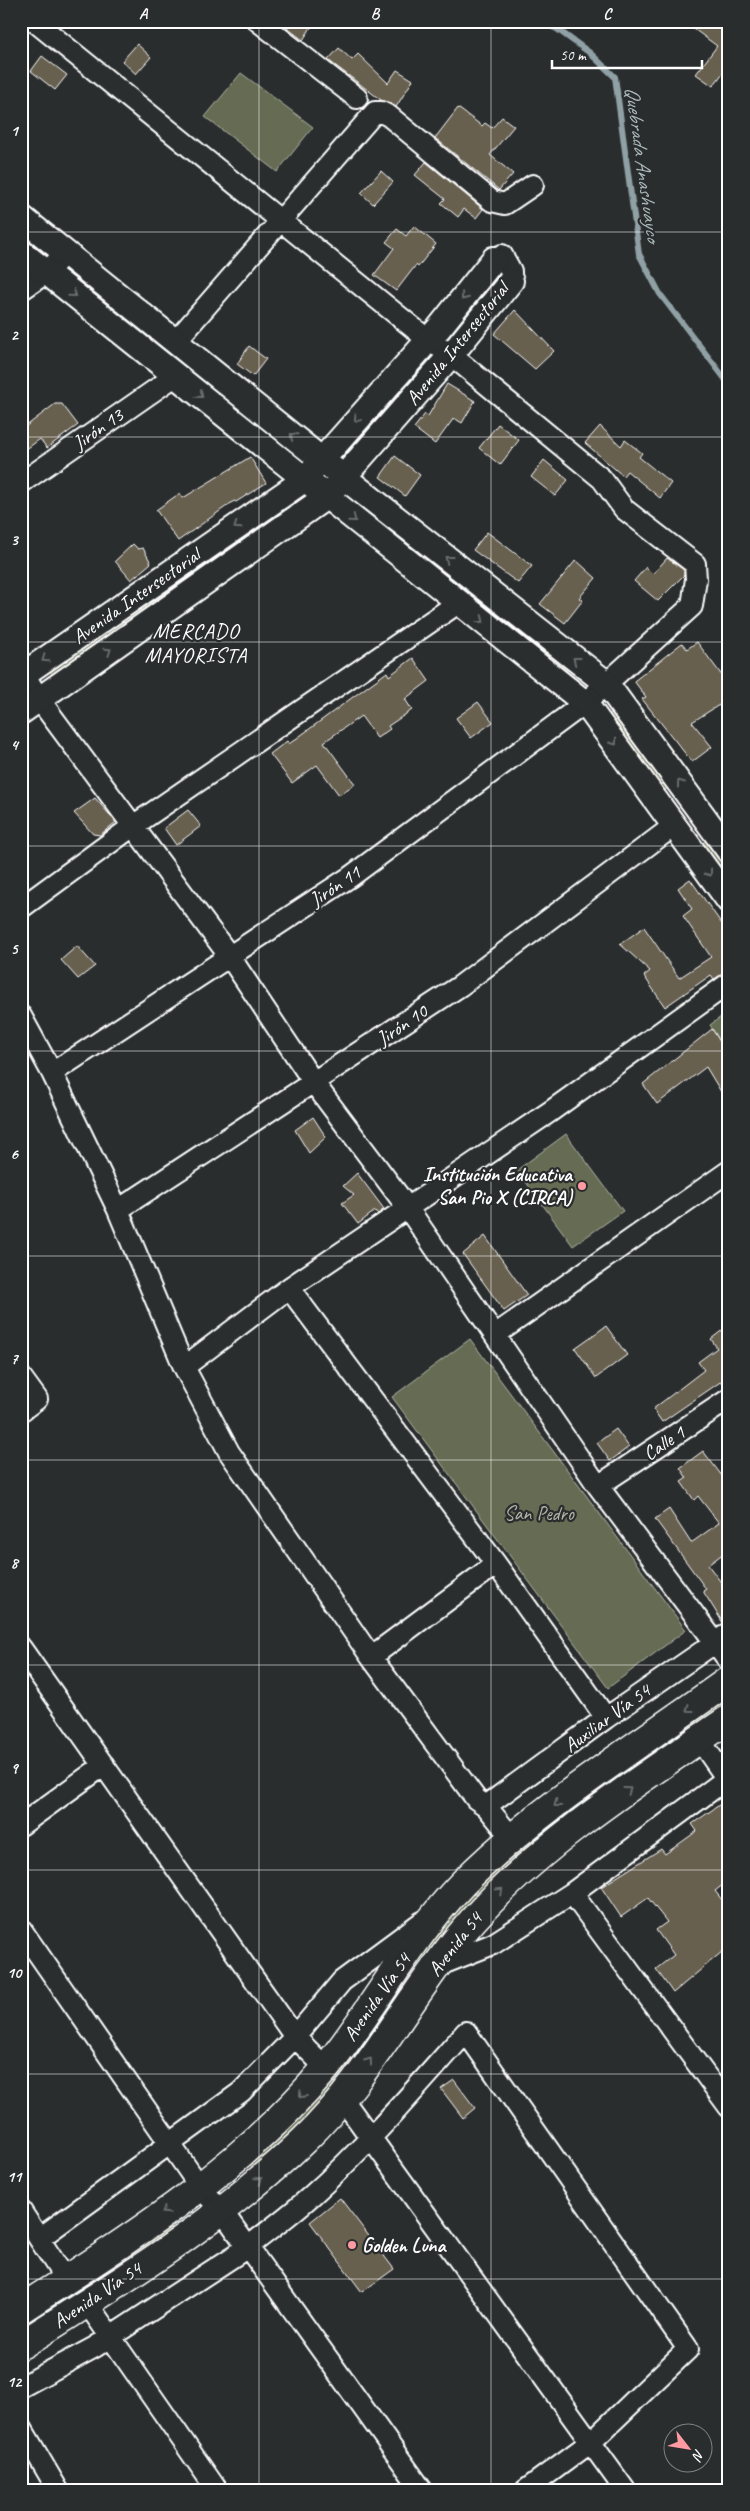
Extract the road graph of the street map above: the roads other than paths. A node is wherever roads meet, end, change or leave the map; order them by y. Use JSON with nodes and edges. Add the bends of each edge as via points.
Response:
{"nodes":[{"id":1,"x":34,"y":21,"type":"edge"},
{"id":2,"x":258,"y":21,"type":"edge"},
{"id":3,"x":357,"y":98,"type":"dead end"},
{"id":4,"x":533,"y":185,"type":"dead end"},
{"id":5,"x":21,"y":217,"type":"edge"},
{"id":6,"x":281,"y":221,"type":"junction"},
{"id":7,"x":21,"y":252,"type":"edge"},
{"id":8,"x":66,"y":253,"type":"junction"},
{"id":9,"x":494,"y":259,"type":"joint"},
{"id":10,"x":46,"y":273,"type":"junction"},
{"id":11,"x":511,"y":281,"type":"joint"},
{"id":12,"x":21,"y":290,"type":"edge"},
{"id":13,"x":427,"y":339,"type":"junction"},
{"id":14,"x":175,"y":342,"type":"junction"},
{"id":15,"x":451,"y":355,"type":"junction"},
{"id":16,"x":175,"y":376,"type":"junction"},
{"id":17,"x":322,"y":460,"type":"junction"},
{"id":18,"x":346,"y":477,"type":"junction"},
{"id":19,"x":304,"y":480,"type":"junction"},
{"id":20,"x":21,"y":483,"type":"edge"},
{"id":21,"x":326,"y":498,"type":"junction"},
{"id":22,"x":458,"y":603,"type":"junction"},
{"id":23,"x":22,"y":673,"type":"edge"},
{"id":24,"x":606,"y":683,"type":"junction"},
{"id":25,"x":585,"y":702,"type":"junction"},
{"id":26,"x":30,"y":705,"type":"edge"},
{"id":27,"x":698,"y":809,"type":"junction"},
{"id":28,"x":675,"y":825,"type":"junction"},
{"id":29,"x":134,"y":826,"type":"junction"},
{"id":30,"x":729,"y":851,"type":"edge"},
{"id":31,"x":729,"y":901,"type":"edge"},
{"id":32,"x":21,"y":908,"type":"edge"},
{"id":33,"x":230,"y":957,"type":"junction"},
{"id":34,"x":729,"y":983,"type":"edge"},
{"id":35,"x":21,"y":1016,"type":"edge"},
{"id":36,"x":52,"y":1074,"type":"junction"},
{"id":37,"x":314,"y":1083,"type":"junction"},
{"id":38,"x":729,"y":1171,"type":"edge"},
{"id":39,"x":407,"y":1207,"type":"junction"},
{"id":40,"x":118,"y":1210,"type":"junction"},
{"id":41,"x":288,"y":1288,"type":"junction"},
{"id":42,"x":496,"y":1335,"type":"junction"},
{"id":43,"x":184,"y":1367,"type":"junction"},
{"id":44,"x":21,"y":1377,"type":"edge"},
{"id":45,"x":729,"y":1399,"type":"edge"},
{"id":46,"x":21,"y":1411,"type":"edge"},
{"id":47,"x":598,"y":1486,"type":"junction"},
{"id":48,"x":496,"y":1564,"type":"junction"},
{"id":49,"x":721,"y":1638,"type":"edge"},
{"id":50,"x":21,"y":1648,"type":"edge"},
{"id":51,"x":371,"y":1657,"type":"junction"},
{"id":52,"x":729,"y":1661,"type":"edge"},
{"id":53,"x":729,"y":1680,"type":"edge"},
{"id":54,"x":606,"y":1718,"type":"junction"},
{"id":55,"x":729,"y":1718,"type":"edge"},
{"id":56,"x":699,"y":1739,"type":"junction"},
{"id":57,"x":104,"y":1765,"type":"junction"},
{"id":58,"x":728,"y":1779,"type":"edge"},
{"id":59,"x":486,"y":1806,"type":"junction"},
{"id":60,"x":21,"y":1825,"type":"edge"},
{"id":61,"x":512,"y":1838,"type":"junction"},
{"id":62,"x":572,"y":1893,"type":"junction"},
{"id":63,"x":442,"y":1908,"type":"junction"},
{"id":64,"x":21,"y":1929,"type":"edge"},
{"id":65,"x":437,"y":1966,"type":"junction"},
{"id":66,"x":295,"y":2037,"type":"junction"},
{"id":67,"x":326,"y":2068,"type":"junction"},
{"id":68,"x":342,"y":2098,"type":"junction"},
{"id":69,"x":729,"y":2107,"type":"edge"},
{"id":70,"x":370,"y":2138,"type":"junction"},
{"id":71,"x":171,"y":2143,"type":"junction"},
{"id":72,"x":200,"y":2187,"type":"junction"},
{"id":73,"x":21,"y":2211,"type":"edge"},
{"id":74,"x":222,"y":2211,"type":"junction"},
{"id":75,"x":40,"y":2238,"type":"junction"},
{"id":76,"x":248,"y":2247,"type":"junction"},
{"id":77,"x":66,"y":2280,"type":"junction"},
{"id":78,"x":86,"y":2303,"type":"junction"},
{"id":79,"x":21,"y":2309,"type":"edge"},
{"id":80,"x":109,"y":2338,"type":"junction"},
{"id":81,"x":21,"y":2345,"type":"edge"},
{"id":82,"x":21,"y":2387,"type":"edge"},
{"id":83,"x":21,"y":2427,"type":"edge"},
{"id":84,"x":591,"y":2442,"type":"junction"},
{"id":85,"x":58,"y":2490,"type":"edge"},
{"id":86,"x":216,"y":2490,"type":"edge"},
{"id":87,"x":422,"y":2490,"type":"edge"},
{"id":88,"x":526,"y":2490,"type":"edge"},
{"id":89,"x":625,"y":2490,"type":"edge"}],
"edges":[{"from":1,"to":6,"type":"street"},
{"from":2,"to":3,"type":"street"},
{"from":4,"to":6,"type":"street","via":[[505,204],[492,201],[389,116],[375,112]]},
{"from":5,"to":8,"type":"street"},
{"from":6,"to":13,"type":"street"},
{"from":6,"to":14,"type":"street"},
{"from":7,"to":10,"type":"street"},
{"from":8,"to":10,"type":"street"},
{"from":8,"to":14,"type":"street"},
{"from":9,"to":11,"type":"street","name":"Avenida Intersectorial","via":[[502,255],[511,271]]},
{"from":9,"to":13,"type":"street","name":"Avenida Intersectorial","one_way":true},
{"from":10,"to":12,"type":"street"},
{"from":10,"to":16,"type":"street","one_way":true},
{"from":11,"to":15,"type":"street","name":"Avenida Intersectorial"},
{"from":13,"to":15,"type":"street"},
{"from":13,"to":17,"type":"street","name":"Avenida Intersectorial","one_way":true},
{"from":17,"to":14,"type":"street","one_way":true},
{"from":15,"to":18,"type":"street","name":"Avenida Intersectorial"},
{"from":15,"to":24,"type":"street","name":"Jirón 11","via":[[602,479],[624,509],[695,564],[692,606]]},
{"from":16,"to":19,"type":"street","one_way":true},
{"from":16,"to":20,"type":"street","name":"Jirón 13"},
{"from":17,"to":18,"type":"street"},
{"from":17,"to":19,"type":"street","name":"Avenida Intersectorial"},
{"from":18,"to":21,"type":"street","name":"Avenida Intersectorial"},
{"from":24,"to":18,"type":"street","one_way":true},
{"from":19,"to":21,"type":"street"},
{"from":19,"to":23,"type":"street","name":"Avenida Intersectorial","one_way":true},
{"from":21,"to":22,"type":"street","one_way":true},
{"from":26,"to":21,"type":"street","name":"Avenida Intersectorial","one_way":true},
{"from":22,"to":25,"type":"street","one_way":true},
{"from":22,"to":29,"type":"street"},
{"from":23,"to":26,"type":"street"},
{"from":24,"to":25,"type":"street","name":"Jirón 11"},
{"from":27,"to":24,"type":"street","one_way":true},
{"from":25,"to":28,"type":"street","one_way":true},
{"from":25,"to":33,"type":"street","name":"Jirón 11","via":[[350,877]]},
{"from":26,"to":29,"type":"street"},
{"from":27,"to":28,"type":"street"},
{"from":27,"to":30,"type":"street"},
{"from":28,"to":31,"type":"street","one_way":true},
{"from":28,"to":37,"type":"street","name":"Jirón 10","via":[[460,986]]},
{"from":29,"to":32,"type":"street"},
{"from":29,"to":33,"type":"street"},
{"from":33,"to":36,"type":"street","name":"Jirón 11"},
{"from":33,"to":37,"type":"street"},
{"from":34,"to":39,"type":"street","via":[[551,1111]]},
{"from":35,"to":36,"type":"street"},
{"from":36,"to":40,"type":"street"},
{"from":37,"to":39,"type":"street"},
{"from":37,"to":40,"type":"street","name":"Jirón 10"},
{"from":38,"to":42,"type":"street"},
{"from":39,"to":41,"type":"street"},
{"from":39,"to":42,"type":"street"},
{"from":40,"to":43,"type":"street"},
{"from":41,"to":43,"type":"street"},
{"from":41,"to":48,"type":"street"},
{"from":42,"to":47,"type":"street"},
{"from":43,"to":51,"type":"street","via":[[229,1452]]},
{"from":44,"to":46,"type":"street","via":[[37,1399]]},
{"from":45,"to":47,"type":"street","name":"Calle 1"},
{"from":47,"to":49,"type":"street"},
{"from":48,"to":51,"type":"street"},
{"from":48,"to":54,"type":"street"},
{"from":49,"to":52,"type":"street"},
{"from":49,"to":54,"type":"street","name":"Auxiliar Vía 54"},
{"from":50,"to":57,"type":"street"},
{"from":51,"to":59,"type":"street","via":[[476,1799]]},
{"from":53,"to":61,"type":"main road","name":"Avenida Vía 54","one_way":true},
{"from":54,"to":59,"type":"street","name":"Auxiliar Vía 54"},
{"from":55,"to":56,"type":"main road","name":"Avenida 54"},
{"from":56,"to":58,"type":"street"},
{"from":65,"to":56,"type":"main road","name":"Avenida 54","one_way":true,"via":[[472,1921],[522,1871],[565,1835]]},
{"from":57,"to":60,"type":"street"},
{"from":57,"to":66,"type":"street"},
{"from":58,"to":62,"type":"street"},
{"from":59,"to":61,"type":"street"},
{"from":61,"to":63,"type":"main road","name":"Avenida Vía 54","via":[[462,1884]]},
{"from":62,"to":65,"type":"street","via":[[493,1944]]},
{"from":62,"to":69,"type":"street"},
{"from":63,"to":66,"type":"street","via":[[342,1981]]},
{"from":63,"to":67,"type":"main road","name":"Avenida Vía 54"},
{"from":64,"to":71,"type":"street"},
{"from":68,"to":65,"type":"main road","name":"Avenida 54","one_way":true},
{"from":66,"to":67,"type":"street"},
{"from":66,"to":71,"type":"street","via":[[241,2092]]},
{"from":67,"to":72,"type":"main road","name":"Avenida Vía 54","one_way":true,"via":[[285,2114]]},
{"from":68,"to":70,"type":"street"},
{"from":74,"to":68,"type":"main road","name":"Avenida 54","one_way":true,"via":[[306,2139]]},
{"from":70,"to":76,"type":"street","via":[[310,2197]]},
{"from":70,"to":84,"type":"street"},
{"from":70,"to":84,"type":"street","via":[[466,2032],[688,2349]]},
{"from":71,"to":72,"type":"street"},
{"from":71,"to":75,"type":"street"},
{"from":72,"to":74,"type":"street"},
{"from":72,"to":77,"type":"main road","name":"Avenida Vía 54","one_way":true},
{"from":73,"to":75,"type":"street"},
{"from":74,"to":76,"type":"street"},
{"from":74,"to":78,"type":"main road","name":"Avenida Vía 54"},
{"from":75,"to":77,"type":"street"},
{"from":76,"to":80,"type":"street"},
{"from":76,"to":87,"type":"street"},
{"from":77,"to":79,"type":"main road","name":"Avenida Vía 54"},
{"from":78,"to":80,"type":"street"},
{"from":78,"to":81,"type":"main road","name":"Avenida Vía 54"},
{"from":80,"to":82,"type":"street"},
{"from":80,"to":86,"type":"street"},
{"from":83,"to":85,"type":"street"},
{"from":84,"to":88,"type":"street"},
{"from":84,"to":89,"type":"street"}]}
